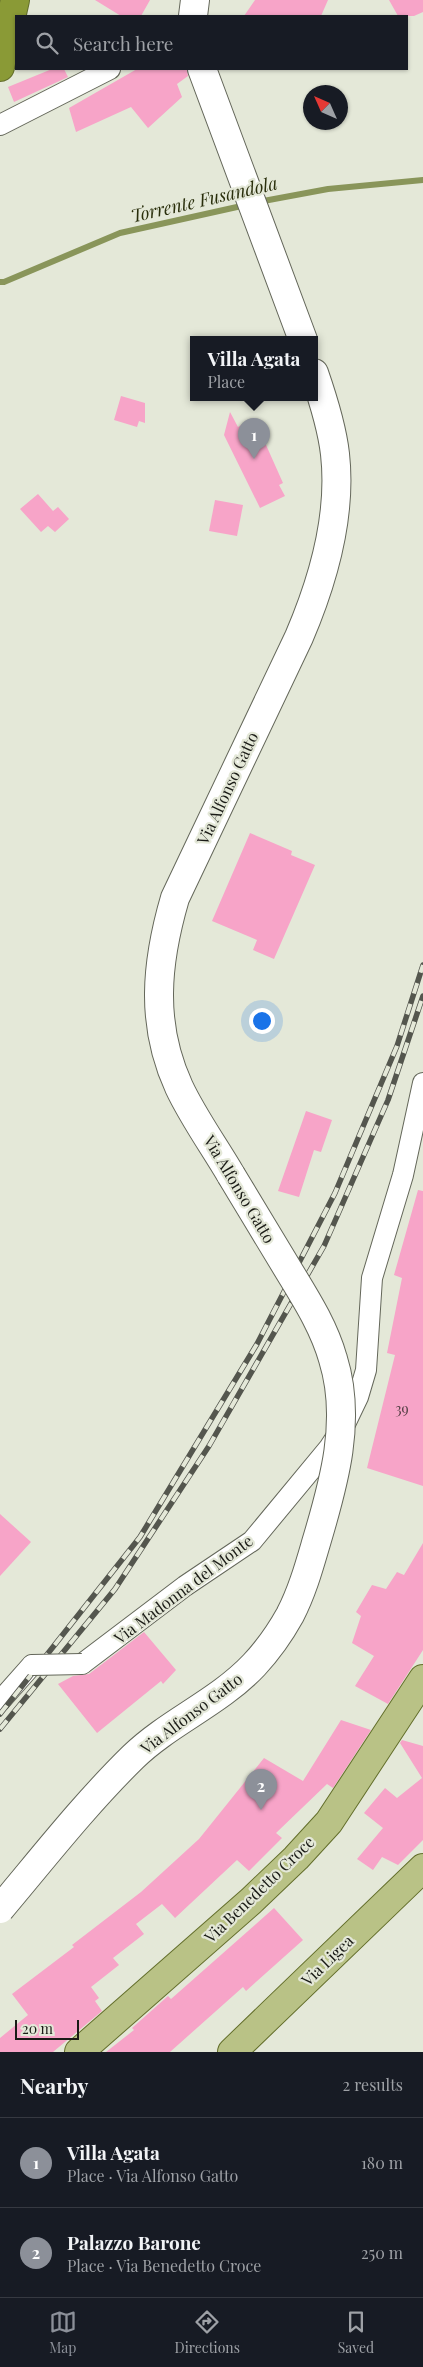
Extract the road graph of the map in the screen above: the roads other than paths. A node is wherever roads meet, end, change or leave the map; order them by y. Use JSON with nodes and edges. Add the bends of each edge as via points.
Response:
{"nodes":[{"id":1,"x":15,"y":0,"type":"edge"},
{"id":2,"x":2,"y":60,"type":"edge"},
{"id":3,"x":108,"y":70,"type":"edge"},
{"id":4,"x":202,"y":70,"type":"edge"},
{"id":5,"x":0,"y":125,"type":"edge"},
{"id":6,"x":301,"y":336,"type":"edge"},
{"id":7,"x":318,"y":385,"type":"edge"},
{"id":8,"x":423,"y":1083,"type":"edge"},
{"id":9,"x":418,"y":1690,"type":"edge"},
{"id":10,"x":0,"y":1701,"type":"edge"},
{"id":11,"x":423,"y":1868,"type":"edge"},
{"id":12,"x":0,"y":1909,"type":"edge"},
{"id":13,"x":79,"y":2052,"type":"edge"},
{"id":14,"x":232,"y":2052,"type":"edge"}],
"edges":[{"from":1,"to":2,"type":"highway"},
{"from":3,"to":5,"type":"street"},
{"from":4,"to":6,"type":"main road"},
{"from":7,"to":12,"type":"main road","name":"Via Alfonso Gatto","bridge":true,"via":[[335,454],[336,495],[328,546],[299,637],[175,898],[159,967],[158,1007],[164,1048],[179,1087],[308,1301],[328,1342],[341,1401],[340,1447],[306,1574],[291,1613],[275,1640],[227,1690],[134,1756]]},
{"from":8,"to":10,"type":"street","name":"Via Madonna del Monte","bridge":true,"via":[[403,1174],[372,1278],[366,1370],[358,1397],[329,1448],[252,1541],[192,1581],[82,1664],[32,1665]]},
{"from":9,"to":13,"type":"main road","name":"Via Benedetto Croce","via":[[329,1822],[296,1858]]},
{"from":11,"to":14,"type":"main road","name":"Via Ligea"}]}
